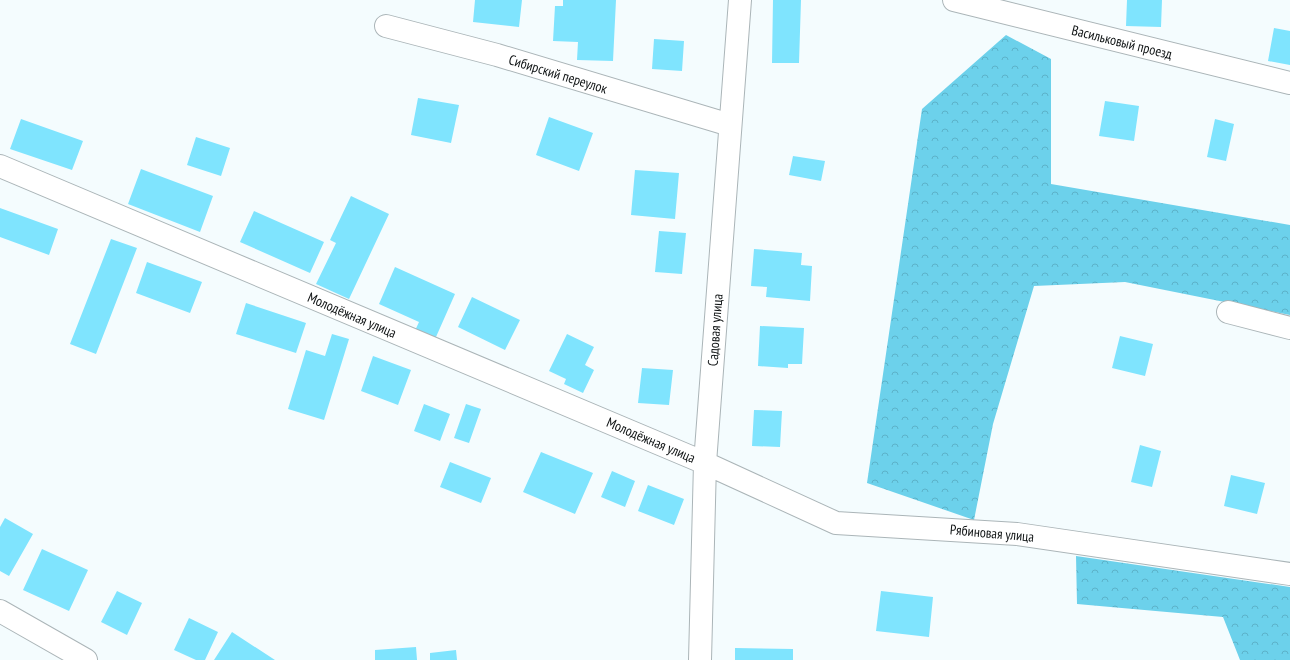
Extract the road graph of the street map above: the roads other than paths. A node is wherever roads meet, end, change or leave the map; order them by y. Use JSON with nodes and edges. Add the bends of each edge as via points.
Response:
{"nodes":[{"id":1,"x":740,"y":0,"type":"edge"},
{"id":2,"x":954,"y":0,"type":"edge"},
{"id":3,"x":386,"y":26,"type":"dead end"},
{"id":4,"x":1290,"y":83,"type":"edge"},
{"id":5,"x":730,"y":125,"type":"junction"},
{"id":6,"x":0,"y":166,"type":"edge"},
{"id":7,"x":1228,"y":312,"type":"dead end"},
{"id":8,"x":1290,"y":328,"type":"edge"},
{"id":9,"x":705,"y":463,"type":"junction"},
{"id":10,"x":1290,"y":574,"type":"edge"},
{"id":11,"x":0,"y":611,"type":"edge"},
{"id":12,"x":86,"y":660,"type":"edge"},
{"id":13,"x":700,"y":660,"type":"edge"}],
"edges":[{"from":1,"to":5,"type":"street","name":"Садовая улица"},
{"from":2,"to":4,"type":"street","name":"Васильковый проезд"},
{"from":3,"to":5,"type":"street","name":"Сибирский переулок"},
{"from":5,"to":9,"type":"street","name":"Садовая улица"},
{"from":6,"to":9,"type":"street","name":"Молодёжная улица"},
{"from":7,"to":8,"type":"street"},
{"from":9,"to":10,"type":"street","name":"Рябиновая улица","via":[[836,523],[1017,534]]},
{"from":9,"to":13,"type":"street","name":"Садовая улица"},
{"from":11,"to":12,"type":"street"}]}
